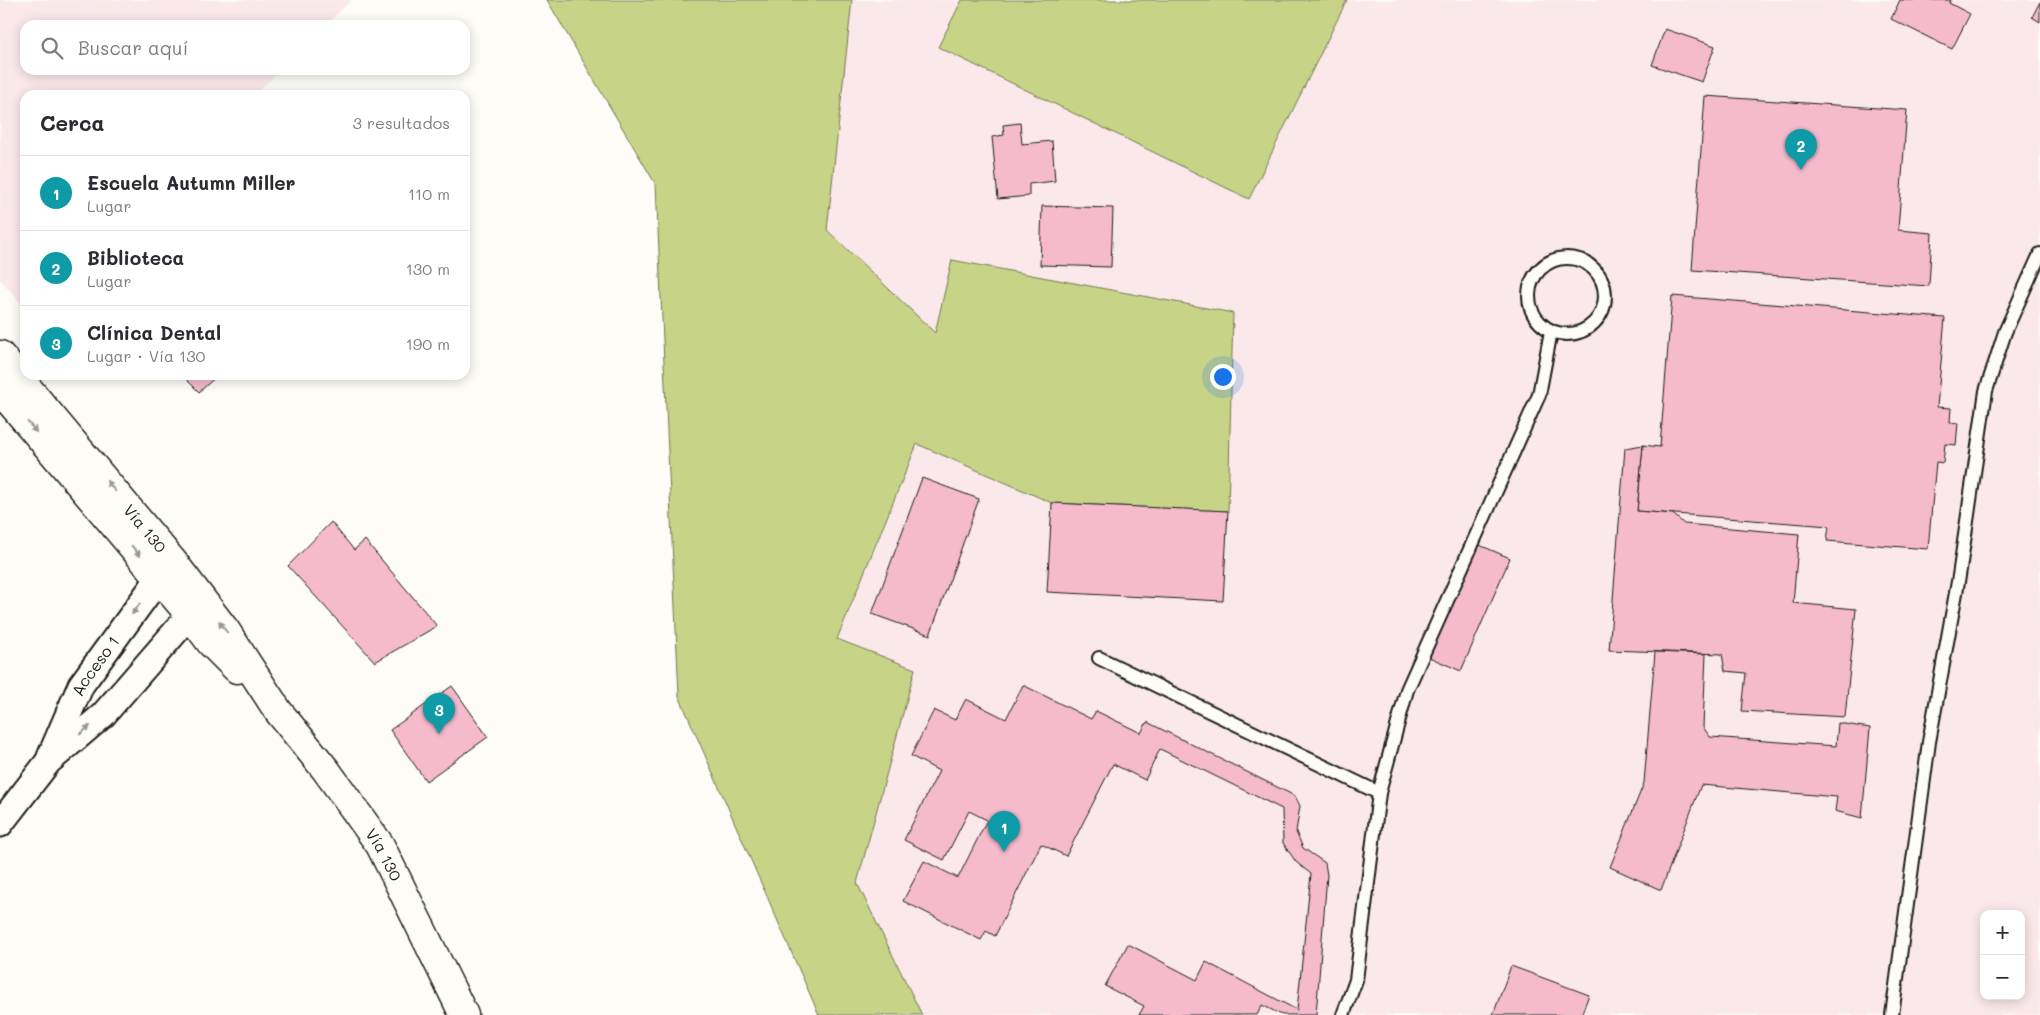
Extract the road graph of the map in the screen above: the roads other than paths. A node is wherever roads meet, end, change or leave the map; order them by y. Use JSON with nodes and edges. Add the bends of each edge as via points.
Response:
{"nodes":[{"id":1,"x":2040,"y":254,"type":"edge"},
{"id":2,"x":1551,"y":331,"type":"junction"},
{"id":3,"x":0,"y":355,"type":"edge"},
{"id":4,"x":5,"y":388,"type":"edge"},
{"id":5,"x":159,"y":578,"type":"junction"},
{"id":6,"x":190,"y":615,"type":"junction"},
{"id":7,"x":1098,"y":658,"type":"dead end"},
{"id":8,"x":278,"y":711,"type":"junction"},
{"id":9,"x":48,"y":762,"type":"junction"},
{"id":10,"x":1380,"y":793,"type":"junction"},
{"id":11,"x":0,"y":824,"type":"edge"},
{"id":12,"x":464,"y":1015,"type":"edge"},
{"id":13,"x":1343,"y":1015,"type":"edge"},
{"id":14,"x":1892,"y":1015,"type":"edge"}],
"edges":[{"from":1,"to":14,"type":"lane","via":[[2005,332],[1986,391],[1959,576],[1929,742]]},
{"from":2,"to":2,"type":"lane","via":[[1570,334],[1583,331],[1601,314],[1605,302],[1604,289],[1596,272],[1582,261],[1557,258],[1546,264],[1530,284],[1531,309],[1536,320]]},
{"from":2,"to":10,"type":"lane","via":[[1539,395],[1407,690]]},
{"from":3,"to":4,"type":"main road","name":"Vía 130"},
{"from":4,"to":5,"type":"main road","name":"Vía 130","one_way":true},
{"from":8,"to":4,"type":"main road","name":"Vía 130","one_way":true,"via":[[226,631],[174,563]]},
{"from":5,"to":6,"type":"main road","name":"Vía 130"},
{"from":5,"to":9,"type":"street","name":"Acceso 1","one_way":true,"via":[[81,685]]},
{"from":6,"to":8,"type":"main road","name":"Vía 130","via":[[211,643]]},
{"from":9,"to":6,"type":"street","name":"Acceso 1","one_way":true,"via":[[103,715]]},
{"from":7,"to":10,"type":"lane"},
{"from":8,"to":12,"type":"main road","name":"Vía 130","via":[[380,845]]},
{"from":9,"to":11,"type":"street","name":"Acceso 1"},
{"from":10,"to":13,"type":"lane","via":[[1356,980]]}]}
